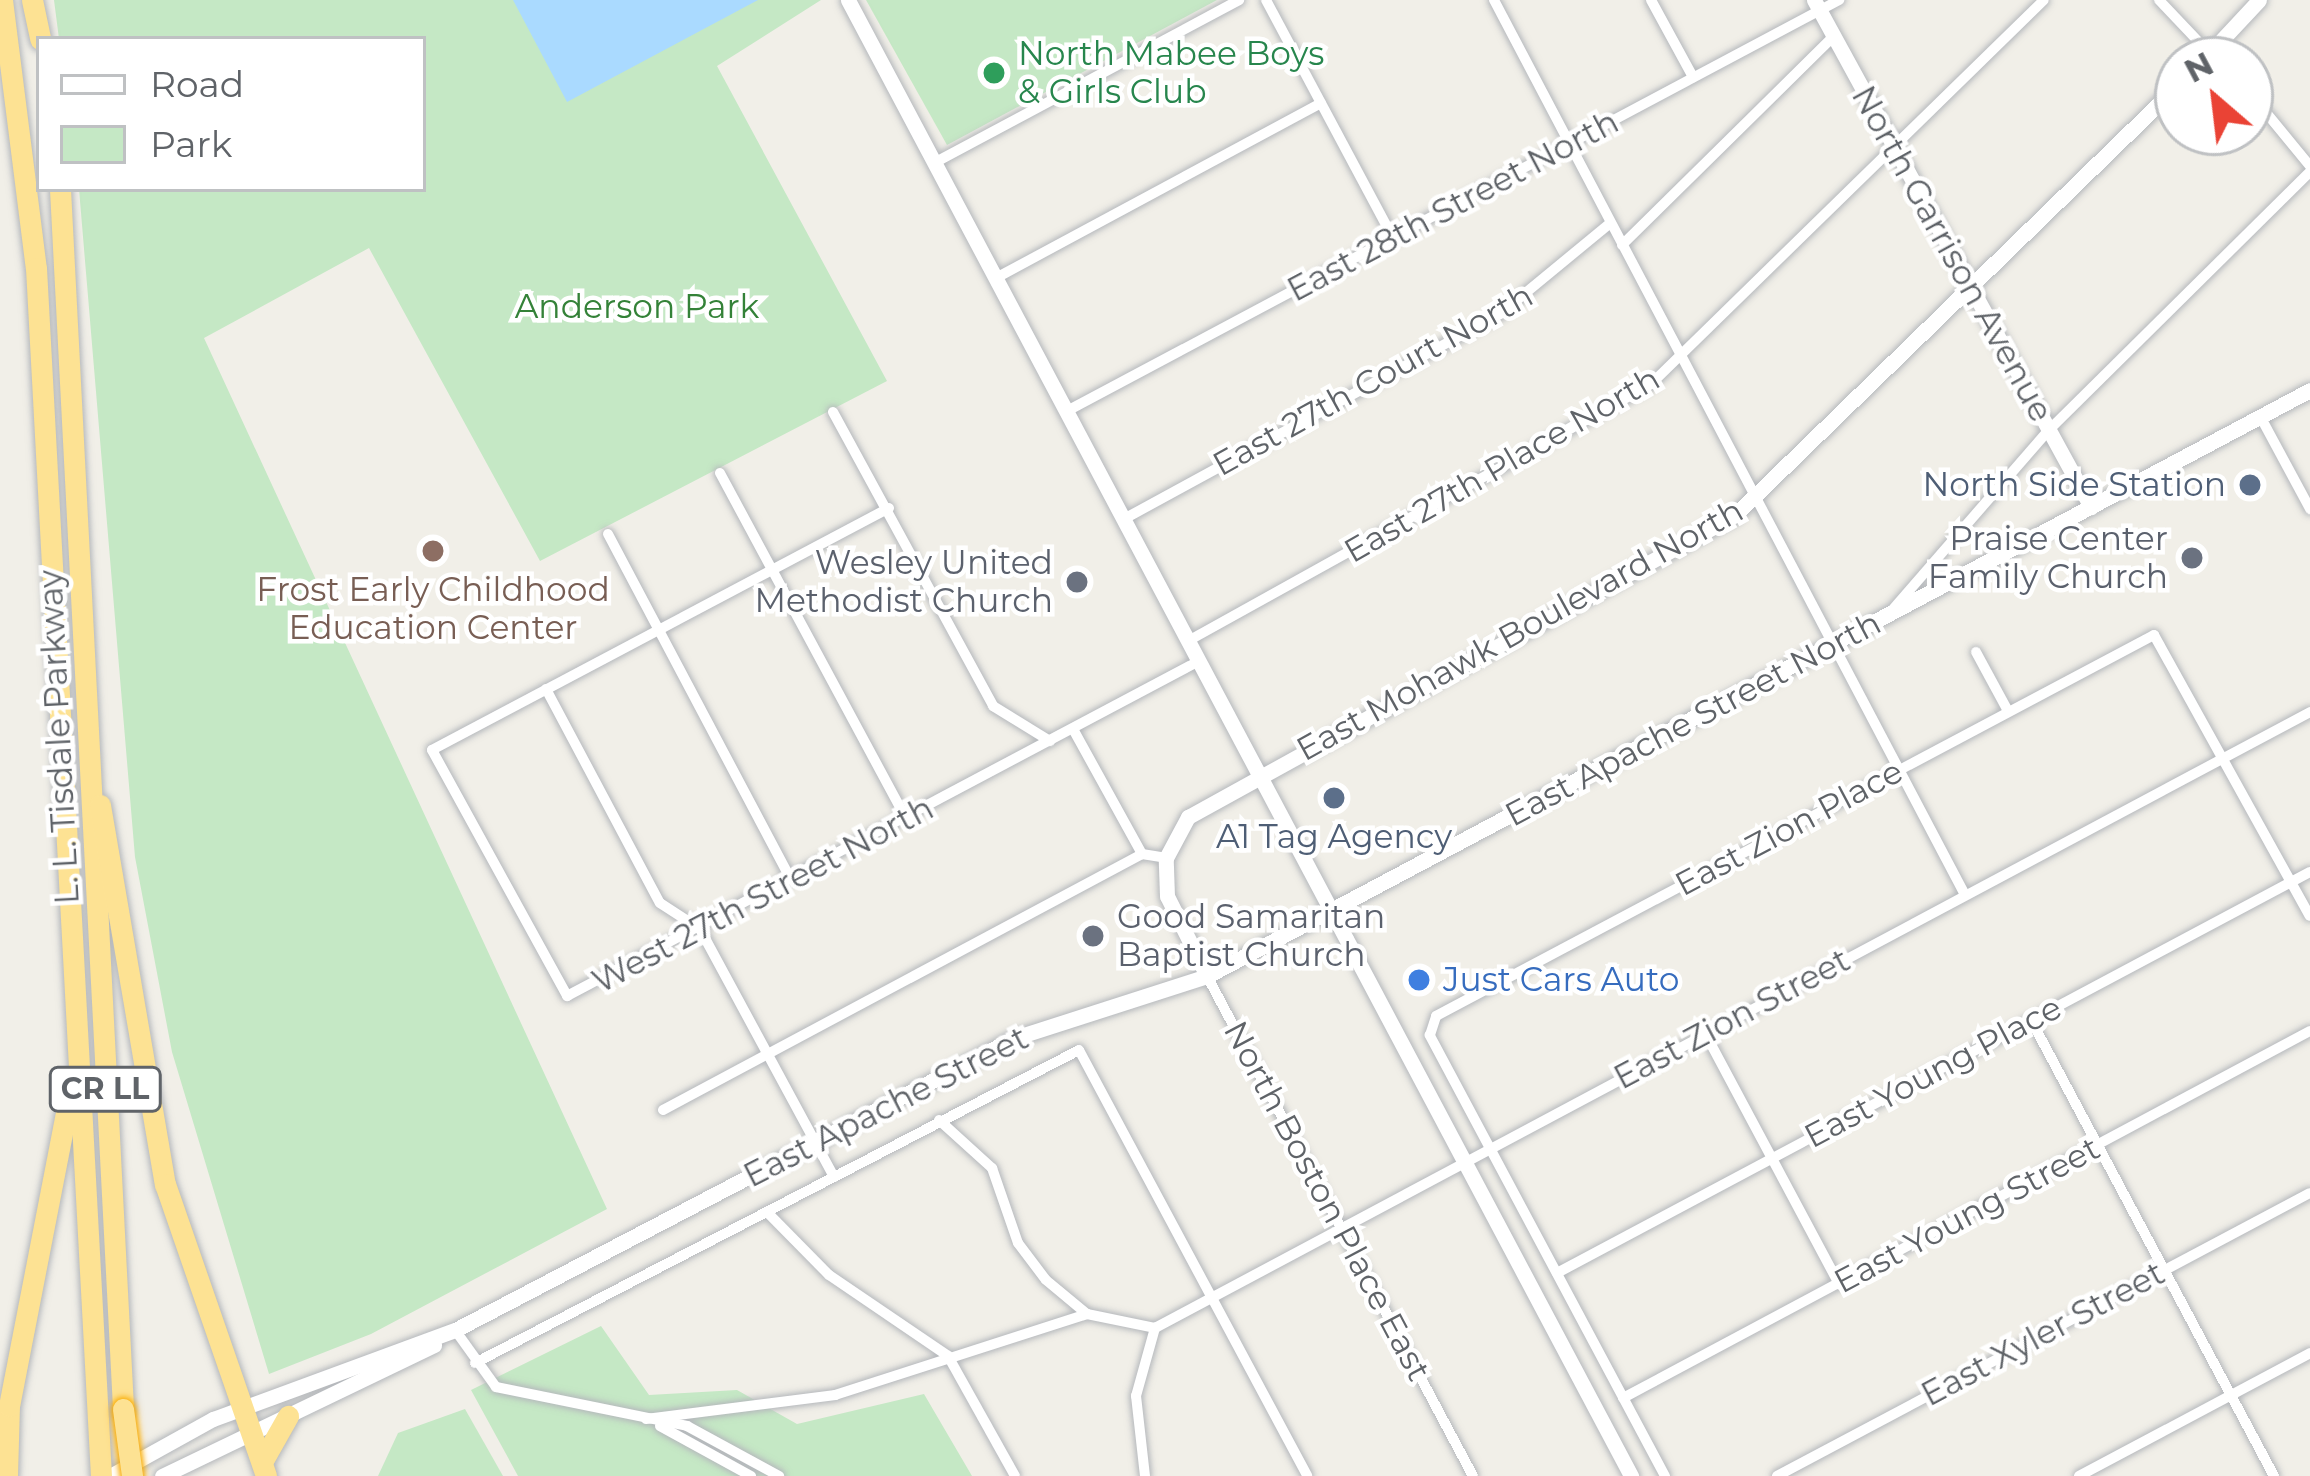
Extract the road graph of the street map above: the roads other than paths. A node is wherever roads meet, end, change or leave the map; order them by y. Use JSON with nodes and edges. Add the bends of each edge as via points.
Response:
{"nodes":[{"id":1,"x":2,"y":0,"type":"edge"},
{"id":2,"x":32,"y":0,"type":"edge"},
{"id":3,"x":848,"y":0,"type":"edge"},
{"id":4,"x":1239,"y":0,"type":"edge"},
{"id":5,"x":1266,"y":0,"type":"edge"},
{"id":6,"x":1494,"y":0,"type":"edge"},
{"id":7,"x":1652,"y":0,"type":"edge"},
{"id":8,"x":1839,"y":0,"type":"edge"},
{"id":9,"x":2044,"y":0,"type":"edge"},
{"id":10,"x":2159,"y":0,"type":"edge"},
{"id":11,"x":2259,"y":0,"type":"edge"},
{"id":12,"x":1816,"y":5,"type":"edge"},
{"id":13,"x":39,"y":36,"type":"edge"},
{"id":14,"x":2191,"y":36,"type":"edge"},
{"id":15,"x":2229,"y":36,"type":"edge"},
{"id":16,"x":1833,"y":37,"type":"junction"},
{"id":17,"x":1694,"y":77,"type":"junction"},
{"id":18,"x":1321,"y":103,"type":"junction"},
{"id":19,"x":2154,"y":109,"type":"edge"},
{"id":20,"x":2274,"y":123,"type":"edge"},
{"id":21,"x":1568,"y":144,"type":"junction"},
{"id":22,"x":1894,"y":148,"type":"junction"},
{"id":23,"x":934,"y":163,"type":"junction"},
{"id":24,"x":2310,"y":169,"type":"edge"},
{"id":25,"x":60,"y":192,"type":"edge"},
{"id":26,"x":1609,"y":224,"type":"junction"},
{"id":27,"x":1393,"y":238,"type":"junction"},
{"id":28,"x":1622,"y":245,"type":"junction"},
{"id":29,"x":996,"y":278,"type":"junction"},
{"id":30,"x":1972,"y":290,"type":"junction"},
{"id":31,"x":1682,"y":358,"type":"junction"},
{"id":32,"x":2310,"y":390,"type":"edge"},
{"id":33,"x":1067,"y":411,"type":"junction"},
{"id":34,"x":833,"y":412,"type":"dead end"},
{"id":35,"x":2260,"y":416,"type":"junction"},
{"id":36,"x":2049,"y":430,"type":"junction"},
{"id":37,"x":720,"y":472,"type":"dead end"},
{"id":38,"x":1755,"y":499,"type":"junction"},
{"id":39,"x":2091,"y":507,"type":"junction"},
{"id":40,"x":889,"y":508,"type":"junction"},
{"id":41,"x":2310,"y":509,"type":"edge"},
{"id":42,"x":1124,"y":519,"type":"junction"},
{"id":43,"x":608,"y":534,"type":"dead end"},
{"id":44,"x":771,"y":568,"type":"junction"},
{"id":45,"x":1888,"y":615,"type":"junction"},
{"id":46,"x":658,"y":628,"type":"junction"},
{"id":47,"x":1189,"y":641,"type":"junction"},
{"id":48,"x":1833,"y":644,"type":"junction"},
{"id":49,"x":1976,"y":652,"type":"dead end"},
{"id":50,"x":1199,"y":661,"type":"junction"},
{"id":51,"x":546,"y":689,"type":"junction"},
{"id":52,"x":2008,"y":711,"type":"junction"},
{"id":53,"x":2310,"y":712,"type":"edge"},
{"id":54,"x":1073,"y":729,"type":"junction"},
{"id":55,"x":1050,"y":741,"type":"junction"},
{"id":56,"x":2224,"y":757,"type":"junction"},
{"id":57,"x":90,"y":769,"type":"junction"},
{"id":58,"x":1899,"y":770,"type":"junction"},
{"id":59,"x":1259,"y":773,"type":"junction"},
{"id":60,"x":906,"y":818,"type":"junction"},
{"id":61,"x":1142,"y":854,"type":"junction"},
{"id":62,"x":1166,"y":858,"type":"junction"},
{"id":63,"x":2310,"y":872,"type":"edge"},
{"id":64,"x":791,"y":879,"type":"junction"},
{"id":65,"x":2292,"y":882,"type":"junction"},
{"id":66,"x":1965,"y":895,"type":"junction"},
{"id":67,"x":1329,"y":912,"type":"junction"},
{"id":68,"x":2310,"y":916,"type":"edge"},
{"id":69,"x":700,"y":929,"type":"junction"},
{"id":70,"x":1207,"y":976,"type":"junction"},
{"id":71,"x":2031,"y":1020,"type":"junction"},
{"id":72,"x":2310,"y":1031,"type":"edge"},
{"id":73,"x":1705,"y":1033,"type":"junction"},
{"id":74,"x":767,"y":1054,"type":"junction"},
{"id":75,"x":74,"y":1072,"type":"junction"},
{"id":76,"x":663,"y":1110,"type":"dead end"},
{"id":77,"x":939,"y":1120,"type":"junction"},
{"id":78,"x":814,"y":1143,"type":"junction"},
{"id":79,"x":2098,"y":1144,"type":"junction"},
{"id":80,"x":1491,"y":1148,"type":"junction"},
{"id":81,"x":1773,"y":1158,"type":"junction"},
{"id":82,"x":1464,"y":1162,"type":"junction"},
{"id":83,"x":834,"y":1177,"type":"junction"},
{"id":84,"x":2310,"y":1193,"type":"edge"},
{"id":85,"x":767,"y":1212,"type":"junction"},
{"id":86,"x":1342,"y":1229,"type":"junction"},
{"id":87,"x":2164,"y":1270,"type":"junction"},
{"id":88,"x":1557,"y":1273,"type":"junction"},
{"id":89,"x":1839,"y":1284,"type":"junction"},
{"id":90,"x":1212,"y":1298,"type":"junction"},
{"id":91,"x":1087,"y":1314,"type":"junction"},
{"id":92,"x":1155,"y":1328,"type":"junction"},
{"id":93,"x":455,"y":1330,"type":"junction"},
{"id":94,"x":2310,"y":1353,"type":"edge"},
{"id":95,"x":948,"y":1356,"type":"junction"},
{"id":96,"x":475,"y":1363,"type":"junction"},
{"id":97,"x":2230,"y":1396,"type":"junction"},
{"id":98,"x":1624,"y":1398,"type":"junction"},
{"id":99,"x":242,"y":1407,"type":"junction"},
{"id":100,"x":287,"y":1416,"type":"junction"},
{"id":101,"x":646,"y":1419,"type":"junction"},
{"id":102,"x":251,"y":1431,"type":"junction"},
{"id":103,"x":264,"y":1469,"type":"edge"},
{"id":104,"x":7,"y":1476,"type":"edge"},
{"id":105,"x":105,"y":1476,"type":"edge"},
{"id":106,"x":132,"y":1476,"type":"edge"},
{"id":107,"x":162,"y":1476,"type":"edge"},
{"id":108,"x":751,"y":1476,"type":"edge"},
{"id":109,"x":779,"y":1476,"type":"edge"},
{"id":110,"x":1015,"y":1476,"type":"edge"},
{"id":111,"x":1145,"y":1476,"type":"edge"},
{"id":112,"x":1306,"y":1476,"type":"edge"},
{"id":113,"x":1473,"y":1476,"type":"edge"},
{"id":114,"x":1631,"y":1476,"type":"edge"},
{"id":115,"x":1665,"y":1476,"type":"edge"},
{"id":116,"x":1777,"y":1476,"type":"edge"},
{"id":117,"x":2079,"y":1476,"type":"edge"},
{"id":118,"x":2274,"y":1476,"type":"edge"}],
"edges":[{"from":1,"to":75,"type":"highway","name":"L. L. Tisdale Parkway","number":"CR LL","via":[[36,268]]},
{"from":2,"to":13,"type":"highway"},
{"from":3,"to":23,"type":"main road"},
{"from":4,"to":23,"type":"street"},
{"from":5,"to":18,"type":"street"},
{"from":6,"to":21,"type":"street"},
{"from":7,"to":17,"type":"street"},
{"from":8,"to":12,"type":"street","name":"East 28th Street North"},
{"from":9,"to":22,"type":"street","name":"East 27th Place North"},
{"from":10,"to":14,"type":"street"},
{"from":11,"to":15,"type":"main road"},
{"from":12,"to":16,"type":"main road","name":"North Garrison Avenue"},
{"from":12,"to":17,"type":"street","name":"East 28th Street North"},
{"from":16,"to":22,"type":"main road","name":"North Garrison Avenue"},
{"from":16,"to":28,"type":"street"},
{"from":17,"to":21,"type":"street","name":"East 28th Street North"},
{"from":18,"to":27,"type":"street"},
{"from":18,"to":29,"type":"street"},
{"from":19,"to":30,"type":"main road","name":"East Mohawk Boulevard North"},
{"from":20,"to":24,"type":"street"},
{"from":21,"to":26,"type":"street"},
{"from":21,"to":27,"type":"street","name":"East 28th Street North"},
{"from":22,"to":30,"type":"main road","name":"North Garrison Avenue"},
{"from":22,"to":31,"type":"street","name":"East 27th Place North"},
{"from":23,"to":29,"type":"main road"},
{"from":24,"to":36,"type":"street"},
{"from":25,"to":57,"type":"highway","name":"L. L. Tisdale Parkway","number":"CR LL"},
{"from":26,"to":28,"type":"street"},
{"from":26,"to":42,"type":"street","name":"East 27th Court North","via":[[1500,314]]},
{"from":27,"to":33,"type":"street","name":"East 28th Street North"},
{"from":28,"to":31,"type":"street"},
{"from":29,"to":33,"type":"main road"},
{"from":30,"to":36,"type":"main road","name":"North Garrison Avenue"},
{"from":30,"to":38,"type":"main road","name":"East Mohawk Boulevard North"},
{"from":31,"to":38,"type":"street"},
{"from":31,"to":47,"type":"street","name":"East 27th Place North","via":[[1621,404]]},
{"from":32,"to":35,"type":"main road","name":"East Apache Street North"},
{"from":33,"to":42,"type":"main road"},
{"from":34,"to":40,"type":"street"},
{"from":35,"to":39,"type":"main road","name":"East Apache Street North"},
{"from":35,"to":41,"type":"street"},
{"from":36,"to":39,"type":"main road","name":"North Garrison Avenue"},
{"from":36,"to":45,"type":"street"},
{"from":37,"to":44,"type":"street"},
{"from":38,"to":48,"type":"street"},
{"from":38,"to":59,"type":"main road","name":"East Mohawk Boulevard North"},
{"from":39,"to":45,"type":"main road","name":"East Apache Street North"},
{"from":40,"to":44,"type":"street"},
{"from":40,"to":55,"type":"street","via":[[993,706]]},
{"from":42,"to":47,"type":"main road"},
{"from":43,"to":46,"type":"street"},
{"from":44,"to":46,"type":"street"},
{"from":44,"to":60,"type":"street"},
{"from":45,"to":48,"type":"main road","name":"East Apache Street North"},
{"from":46,"to":51,"type":"street"},
{"from":46,"to":64,"type":"street"},
{"from":47,"to":50,"type":"main road"},
{"from":48,"to":58,"type":"street"},
{"from":48,"to":67,"type":"main road","name":"East Apache Street North"},
{"from":49,"to":52,"type":"street"},
{"from":50,"to":54,"type":"street","name":"West 27th Street North"},
{"from":50,"to":59,"type":"main road"},
{"from":51,"to":69,"type":"street","via":[[660,903]]},
{"from":51,"to":69,"type":"street","name":"West 27th Street North","via":[[432,751],[567,996]]},
{"from":52,"to":56,"type":"street","name":"East Zion Place","via":[[2154,635]]},
{"from":52,"to":58,"type":"street","name":"East Zion Place"},
{"from":53,"to":56,"type":"street","name":"East Zion Street"},
{"from":54,"to":55,"type":"street","name":"West 27th Street North"},
{"from":54,"to":61,"type":"street"},
{"from":55,"to":60,"type":"street","name":"West 27th Street North"},
{"from":56,"to":65,"type":"street"},
{"from":56,"to":66,"type":"street","name":"East Zion Street"},
{"from":57,"to":99,"type":"highway","via":[[160,1164]]},
{"from":57,"to":106,"type":"highway","name":"L. L. Tisdale Parkway","number":"CR LL","bridge":true},
{"from":58,"to":66,"type":"street"},
{"from":58,"to":80,"type":"street","name":"East Zion Place","via":[[1430,1027]]},
{"from":59,"to":62,"type":"main road","name":"East Mohawk Boulevard North","via":[[1188,818]]},
{"from":59,"to":67,"type":"main road"},
{"from":60,"to":64,"type":"street","name":"West 27th Street North"},
{"from":61,"to":62,"type":"street"},
{"from":61,"to":74,"type":"street"},
{"from":62,"to":70,"type":"main road","name":"North Boston Place East","via":[[1172,914]]},
{"from":63,"to":65,"type":"street","name":"East Young Place"},
{"from":64,"to":69,"type":"street","name":"West 27th Street North"},
{"from":65,"to":68,"type":"street"},
{"from":65,"to":71,"type":"street","name":"East Young Place"},
{"from":66,"to":73,"type":"street","name":"East Zion Street"},
{"from":67,"to":70,"type":"main road","name":"East Apache Street"},
{"from":67,"to":82,"type":"main road"},
{"from":69,"to":74,"type":"street"},
{"from":70,"to":78,"type":"main road","name":"East Apache Street","via":[[1014,1038]]},
{"from":70,"to":86,"type":"street","name":"North Boston Place East"},
{"from":71,"to":79,"type":"street"},
{"from":71,"to":81,"type":"street","name":"East Young Place"},
{"from":72,"to":79,"type":"street","name":"East Young Street"},
{"from":73,"to":80,"type":"street","name":"East Zion Street"},
{"from":73,"to":81,"type":"street"},
{"from":74,"to":76,"type":"street"},
{"from":74,"to":78,"type":"street"},
{"from":75,"to":104,"type":"highway","via":[[9,1406]]},
{"from":75,"to":105,"type":"highway","name":"L. L. Tisdale Parkway","number":"CR LL","via":[[95,1429]]},
{"from":77,"to":83,"type":"street","name":"East Apache Street"},
{"from":77,"to":90,"type":"street","name":"East Apache Street","via":[[1079,1050]]},
{"from":77,"to":91,"type":"street","via":[[992,1168],[1031,1264]]},
{"from":78,"to":83,"type":"street"},
{"from":78,"to":93,"type":"main road","name":"East Apache Street"},
{"from":79,"to":87,"type":"street"},
{"from":79,"to":89,"type":"street","name":"East Young Street"},
{"from":80,"to":82,"type":"street","name":"East Zion Street"},
{"from":80,"to":88,"type":"street"},
{"from":81,"to":88,"type":"street","name":"East Young Place"},
{"from":81,"to":89,"type":"street"},
{"from":82,"to":86,"type":"street","name":"East Zion Street"},
{"from":82,"to":114,"type":"main road"},
{"from":83,"to":85,"type":"street","name":"East Apache Street"},
{"from":84,"to":87,"type":"street","name":"East Xyler Street"},
{"from":85,"to":95,"type":"street","via":[[829,1275]]},
{"from":85,"to":96,"type":"street","name":"East Apache Street"},
{"from":86,"to":90,"type":"street","name":"East Zion Street"},
{"from":86,"to":113,"type":"street","name":"North Boston Place East"},
{"from":87,"to":97,"type":"street"},
{"from":87,"to":116,"type":"street","name":"East Xyler Street"},
{"from":88,"to":98,"type":"street"},
{"from":89,"to":98,"type":"street","name":"East Young Street"},
{"from":90,"to":92,"type":"street","name":"East Zion Street"},
{"from":90,"to":112,"type":"street"},
{"from":91,"to":92,"type":"street"},
{"from":91,"to":95,"type":"street"},
{"from":92,"to":111,"type":"street","via":[[1136,1396]]},
{"from":93,"to":96,"type":"street"},
{"from":93,"to":99,"type":"main road","name":"East Apache Street"},
{"from":93,"to":100,"type":"main road","name":"East Apache Street","via":[[385,1377]]},
{"from":94,"to":97,"type":"street"},
{"from":95,"to":101,"type":"street","via":[[836,1395]]},
{"from":95,"to":110,"type":"street"},
{"from":96,"to":101,"type":"street","via":[[496,1387],[535,1402]]},
{"from":97,"to":117,"type":"street"},
{"from":97,"to":118,"type":"street"},
{"from":98,"to":115,"type":"street"},
{"from":99,"to":102,"type":"highway"},
{"from":99,"to":105,"type":"main road","name":"East Apache Street"},
{"from":100,"to":102,"type":"main road","name":"East Apache Street"},
{"from":100,"to":103,"type":"highway"},
{"from":101,"to":108,"type":"street"},
{"from":101,"to":109,"type":"street","via":[[687,1426]]},
{"from":102,"to":103,"type":"highway"},
{"from":102,"to":107,"type":"main road","name":"East Apache Street"}]}
